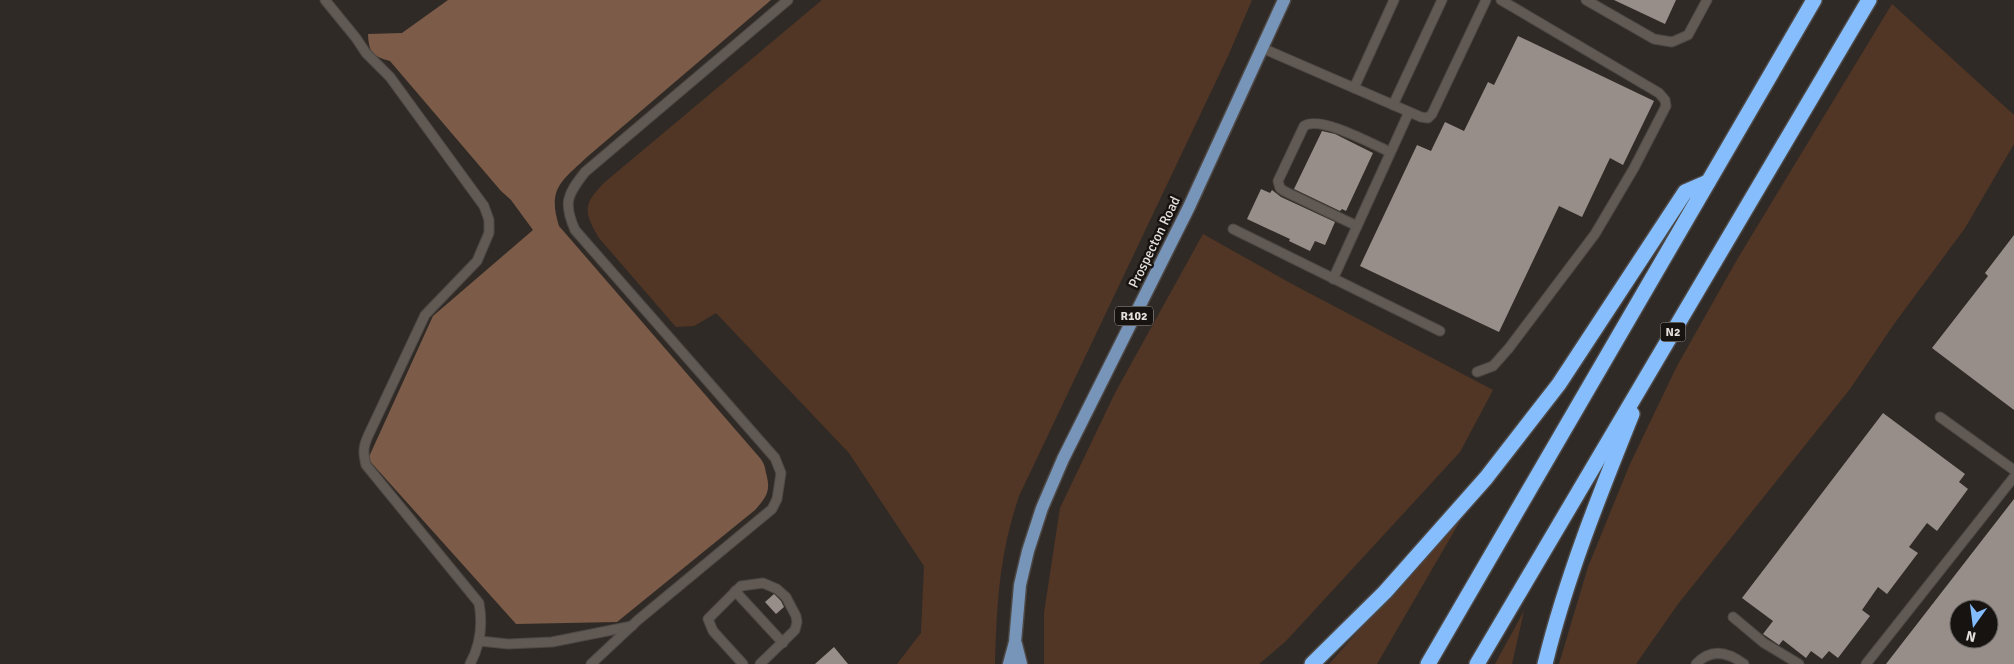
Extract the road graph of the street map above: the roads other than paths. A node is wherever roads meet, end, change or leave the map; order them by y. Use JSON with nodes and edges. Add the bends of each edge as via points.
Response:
{"nodes":[{"id":1,"x":325,"y":0,"type":"edge"},
{"id":2,"x":788,"y":0,"type":"edge"},
{"id":3,"x":1284,"y":0,"type":"edge"},
{"id":4,"x":1394,"y":0,"type":"edge"},
{"id":5,"x":1442,"y":0,"type":"edge"},
{"id":6,"x":1486,"y":0,"type":"edge"},
{"id":7,"x":1501,"y":0,"type":"edge"},
{"id":8,"x":1586,"y":0,"type":"edge"},
{"id":9,"x":1707,"y":0,"type":"edge"},
{"id":10,"x":1814,"y":0,"type":"edge"},
{"id":11,"x":1869,"y":0,"type":"edge"},
{"id":12,"x":1262,"y":48,"type":"junction"},
{"id":13,"x":1354,"y":88,"type":"junction"},
{"id":14,"x":1393,"y":105,"type":"junction"},
{"id":15,"x":1409,"y":112,"type":"junction"},
{"id":16,"x":1390,"y":152,"type":"junction"},
{"id":17,"x":1708,"y":182,"type":"junction"},
{"id":18,"x":1357,"y":226,"type":"junction"},
{"id":19,"x":1233,"y":229,"type":"dead end"},
{"id":20,"x":1333,"y":279,"type":"junction"},
{"id":21,"x":1440,"y":331,"type":"dead end"},
{"id":22,"x":1477,"y":372,"type":"dead end"},
{"id":23,"x":1647,"y":376,"type":"junction"},
{"id":24,"x":1940,"y":417,"type":"dead end"},
{"id":25,"x":2014,"y":470,"type":"edge"},
{"id":26,"x":2014,"y":478,"type":"edge"},
{"id":27,"x":736,"y":591,"type":"junction"},
{"id":28,"x":1733,"y":617,"type":"dead end"},
{"id":29,"x":632,"y":626,"type":"junction"},
{"id":30,"x":480,"y":641,"type":"junction"},
{"id":31,"x":1015,"y":642,"type":"junction"},
{"id":32,"x":783,"y":643,"type":"junction"},
{"id":33,"x":470,"y":664,"type":"edge"},
{"id":34,"x":591,"y":664,"type":"edge"},
{"id":35,"x":743,"y":664,"type":"edge"},
{"id":36,"x":760,"y":664,"type":"edge"},
{"id":37,"x":1010,"y":664,"type":"edge"},
{"id":38,"x":1020,"y":664,"type":"edge"},
{"id":39,"x":1312,"y":664,"type":"edge"},
{"id":40,"x":1428,"y":664,"type":"edge"},
{"id":41,"x":1477,"y":664,"type":"edge"},
{"id":42,"x":1545,"y":664,"type":"edge"},
{"id":43,"x":1696,"y":664,"type":"edge"},
{"id":44,"x":1744,"y":664,"type":"edge"},
{"id":45,"x":1799,"y":664,"type":"edge"},
{"id":46,"x":1866,"y":664,"type":"edge"}],
"edges":[{"from":1,"to":30,"type":"lane","via":[[366,53],[390,77],[484,206],[489,220],[489,232],[477,261],[425,315],[368,436],[363,454],[366,465],[478,603],[482,622]]},
{"from":2,"to":29,"type":"lane","via":[[585,172],[567,201],[575,230],[743,420],[775,458],[781,473],[772,509]]},
{"from":3,"to":12,"type":"main road","name":"Prospecton Road","number":"R102"},
{"from":4,"to":13,"type":"lane"},
{"from":5,"to":14,"type":"lane"},
{"from":6,"to":15,"type":"lane","via":[[1430,117]]},
{"from":7,"to":22,"type":"lane","via":[[1659,92],[1666,106],[1595,234],[1509,348],[1492,366]]},
{"from":8,"to":9,"type":"lane","via":[[1654,40],[1672,42],[1688,35]]},
{"from":10,"to":17,"type":"highway"},
{"from":11,"to":23,"type":"highway","number":"N2"},
{"from":12,"to":13,"type":"lane"},
{"from":12,"to":31,"type":"main road","name":"Prospecton Road","number":"R102","via":[[1189,207],[1067,450],[1046,499],[1020,585]]},
{"from":13,"to":14,"type":"lane"},
{"from":14,"to":15,"type":"lane"},
{"from":15,"to":16,"type":"lane"},
{"from":16,"to":18,"type":"lane"},
{"from":16,"to":18,"type":"lane","via":[[1324,123],[1309,122],[1304,126],[1278,181],[1284,191]]},
{"from":17,"to":39,"type":"highway","via":[[1685,192],[1559,384],[1486,478],[1385,592]]},
{"from":17,"to":40,"type":"highway"},
{"from":18,"to":20,"type":"lane"},
{"from":19,"to":20,"type":"lane"},
{"from":20,"to":21,"type":"lane"},
{"from":23,"to":41,"type":"highway","number":"N2"},
{"from":23,"to":42,"type":"highway","via":[[1591,518]]},
{"from":24,"to":25,"type":"lane"},
{"from":26,"to":46,"type":"lane"},
{"from":27,"to":32,"type":"lane"},
{"from":27,"to":32,"type":"lane","via":[[740,586],[763,583],[786,597],[797,622],[795,630]]},
{"from":27,"to":35,"type":"lane","via":[[708,619],[713,631]]},
{"from":28,"to":45,"type":"lane","via":[[1764,643]]},
{"from":29,"to":30,"type":"lane","via":[[552,642],[508,644]]},
{"from":29,"to":34,"type":"lane"},
{"from":30,"to":33,"type":"lane"},
{"from":31,"to":37,"type":"main road","name":"Prospecton Road","number":"R102"},
{"from":31,"to":38,"type":"main road","name":"Prospecton Road","number":"R102"},
{"from":32,"to":36,"type":"lane"},
{"from":43,"to":44,"type":"lane","via":[[1708,654],[1719,652]]}]}
